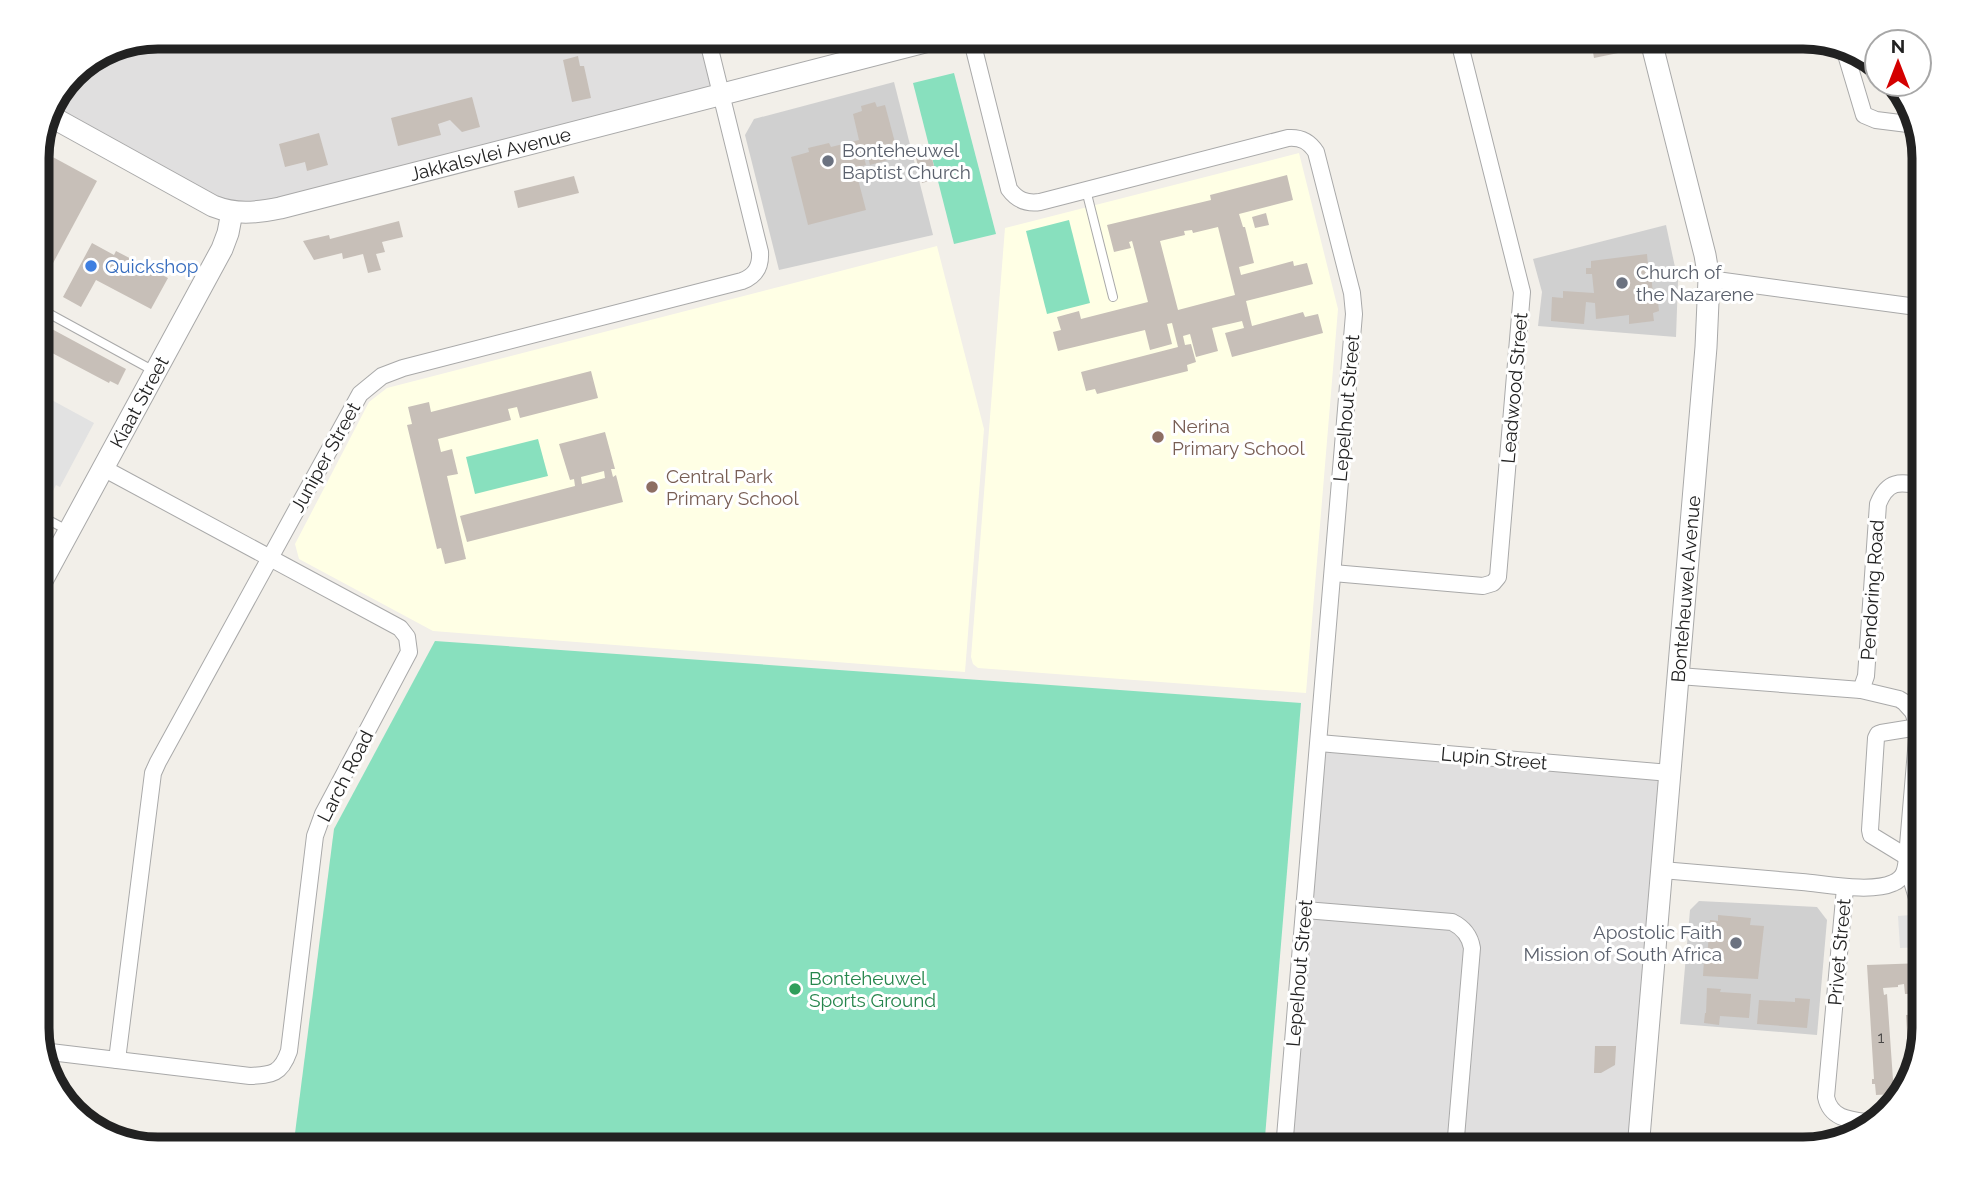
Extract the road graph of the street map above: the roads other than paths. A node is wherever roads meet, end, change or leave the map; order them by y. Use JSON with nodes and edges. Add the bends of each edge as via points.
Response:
{"nodes":[{"id":1,"x":710,"y":49,"type":"edge"},
{"id":2,"x":897,"y":49,"type":"edge"},
{"id":3,"x":974,"y":49,"type":"edge"},
{"id":4,"x":1461,"y":49,"type":"edge"},
{"id":5,"x":1653,"y":49,"type":"edge"},
{"id":6,"x":1847,"y":58,"type":"edge"},
{"id":7,"x":721,"y":94,"type":"junction"},
{"id":8,"x":57,"y":120,"type":"edge"},
{"id":9,"x":1906,"y":124,"type":"edge"},
{"id":10,"x":1086,"y":190,"type":"junction"},
{"id":11,"x":232,"y":212,"type":"junction"},
{"id":12,"x":1709,"y":279,"type":"junction"},
{"id":13,"x":1113,"y":297,"type":"dead end"},
{"id":14,"x":1912,"y":306,"type":"edge"},
{"id":15,"x":49,"y":314,"type":"edge"},
{"id":16,"x":155,"y":371,"type":"junction"},
{"id":17,"x":103,"y":468,"type":"junction"},
{"id":18,"x":1912,"y":484,"type":"edge"},
{"id":19,"x":49,"y":520,"type":"edge"},
{"id":20,"x":69,"y":531,"type":"junction"},
{"id":21,"x":270,"y":557,"type":"junction"},
{"id":22,"x":49,"y":568,"type":"edge"},
{"id":23,"x":1333,"y":573,"type":"junction"},
{"id":24,"x":1679,"y":676,"type":"junction"},
{"id":25,"x":1861,"y":690,"type":"junction"},
{"id":26,"x":1912,"y":711,"type":"edge"},
{"id":27,"x":1912,"y":728,"type":"edge"},
{"id":28,"x":1319,"y":743,"type":"junction"},
{"id":29,"x":1670,"y":773,"type":"junction"},
{"id":30,"x":1912,"y":796,"type":"edge"},
{"id":31,"x":1906,"y":864,"type":"junction"},
{"id":32,"x":1662,"y":870,"type":"junction"},
{"id":33,"x":1844,"y":888,"type":"junction"},
{"id":34,"x":1912,"y":890,"type":"edge"},
{"id":35,"x":1305,"y":910,"type":"junction"},
{"id":36,"x":52,"y":1052,"type":"edge"},
{"id":37,"x":117,"y":1060,"type":"junction"},
{"id":38,"x":1860,"y":1121,"type":"edge"},
{"id":39,"x":1285,"y":1137,"type":"edge"},
{"id":40,"x":1456,"y":1137,"type":"edge"},
{"id":41,"x":1639,"y":1137,"type":"edge"}],
"edges":[{"from":1,"to":7,"type":"street","name":"Juniper Street"},
{"from":2,"to":7,"type":"street","name":"Jakkalsvlei Avenue"},
{"from":3,"to":10,"type":"street","name":"Lepelhout Street","via":[[1014,195],[1033,203]]},
{"from":4,"to":23,"type":"street","name":"Leadwood Street","via":[[1522,292],[1499,577],[1483,586]]},
{"from":5,"to":12,"type":"street","name":"Bonteheuwel Avenue"},
{"from":6,"to":9,"type":"street","via":[[1864,116]]},
{"from":7,"to":11,"type":"street","name":"Jakkalsvlei Avenue","via":[[279,208]]},
{"from":7,"to":21,"type":"street","name":"Juniper Street","via":[[761,252],[755,273],[742,281],[382,376],[355,402]]},
{"from":8,"to":11,"type":"street","name":"Jakkalsvlei Avenue","via":[[213,206]]},
{"from":10,"to":13,"type":"lane"},
{"from":10,"to":23,"type":"street","name":"Lepelhout Street","via":[[1288,138],[1302,139],[1316,152],[1354,307]]},
{"from":11,"to":16,"type":"street","name":"Kiaat Street","via":[[222,249]]},
{"from":12,"to":14,"type":"street"},
{"from":12,"to":24,"type":"street","name":"Bonteheuwel Avenue"},
{"from":15,"to":16,"type":"lane"},
{"from":16,"to":17,"type":"street","name":"Kiaat Street"},
{"from":17,"to":20,"type":"street","name":"Kiaat Street"},
{"from":17,"to":21,"type":"street","name":"Larch Road"},
{"from":18,"to":25,"type":"street","name":"Pendoring Road","via":[[1889,486],[1878,504],[1866,676]]},
{"from":19,"to":20,"type":"lane"},
{"from":20,"to":22,"type":"street","name":"Kiaat Street"},
{"from":21,"to":37,"type":"street","name":"Juniper Street","via":[[153,773]]},
{"from":21,"to":37,"type":"street","name":"Larch Road","via":[[400,628],[409,647],[315,836],[289,1051],[281,1069],[269,1076]]},
{"from":23,"to":28,"type":"street","name":"Lepelhout Street"},
{"from":24,"to":25,"type":"street"},
{"from":24,"to":29,"type":"street","name":"Bonteheuwel Avenue"},
{"from":25,"to":26,"type":"street","via":[[1899,699]]},
{"from":27,"to":31,"type":"street","via":[[1878,734],[1870,830]]},
{"from":28,"to":29,"type":"street","name":"Lupin Street"},
{"from":28,"to":35,"type":"street","name":"Lepelhout Street"},
{"from":29,"to":32,"type":"street","name":"Bonteheuwel Avenue"},
{"from":30,"to":31,"type":"street"},
{"from":31,"to":33,"type":"street","via":[[1897,882],[1890,885]]},
{"from":31,"to":34,"type":"lane"},
{"from":32,"to":33,"type":"street","name":"Privet Street"},
{"from":32,"to":41,"type":"street","name":"Bonteheuwel Avenue"},
{"from":33,"to":38,"type":"street","name":"Privet Street","via":[[1826,1097],[1841,1118]]},
{"from":35,"to":39,"type":"street","name":"Lepelhout Street"},
{"from":35,"to":40,"type":"street","via":[[1452,922],[1468,936],[1472,948]]},
{"from":36,"to":37,"type":"street","name":"Larch Road"}]}
